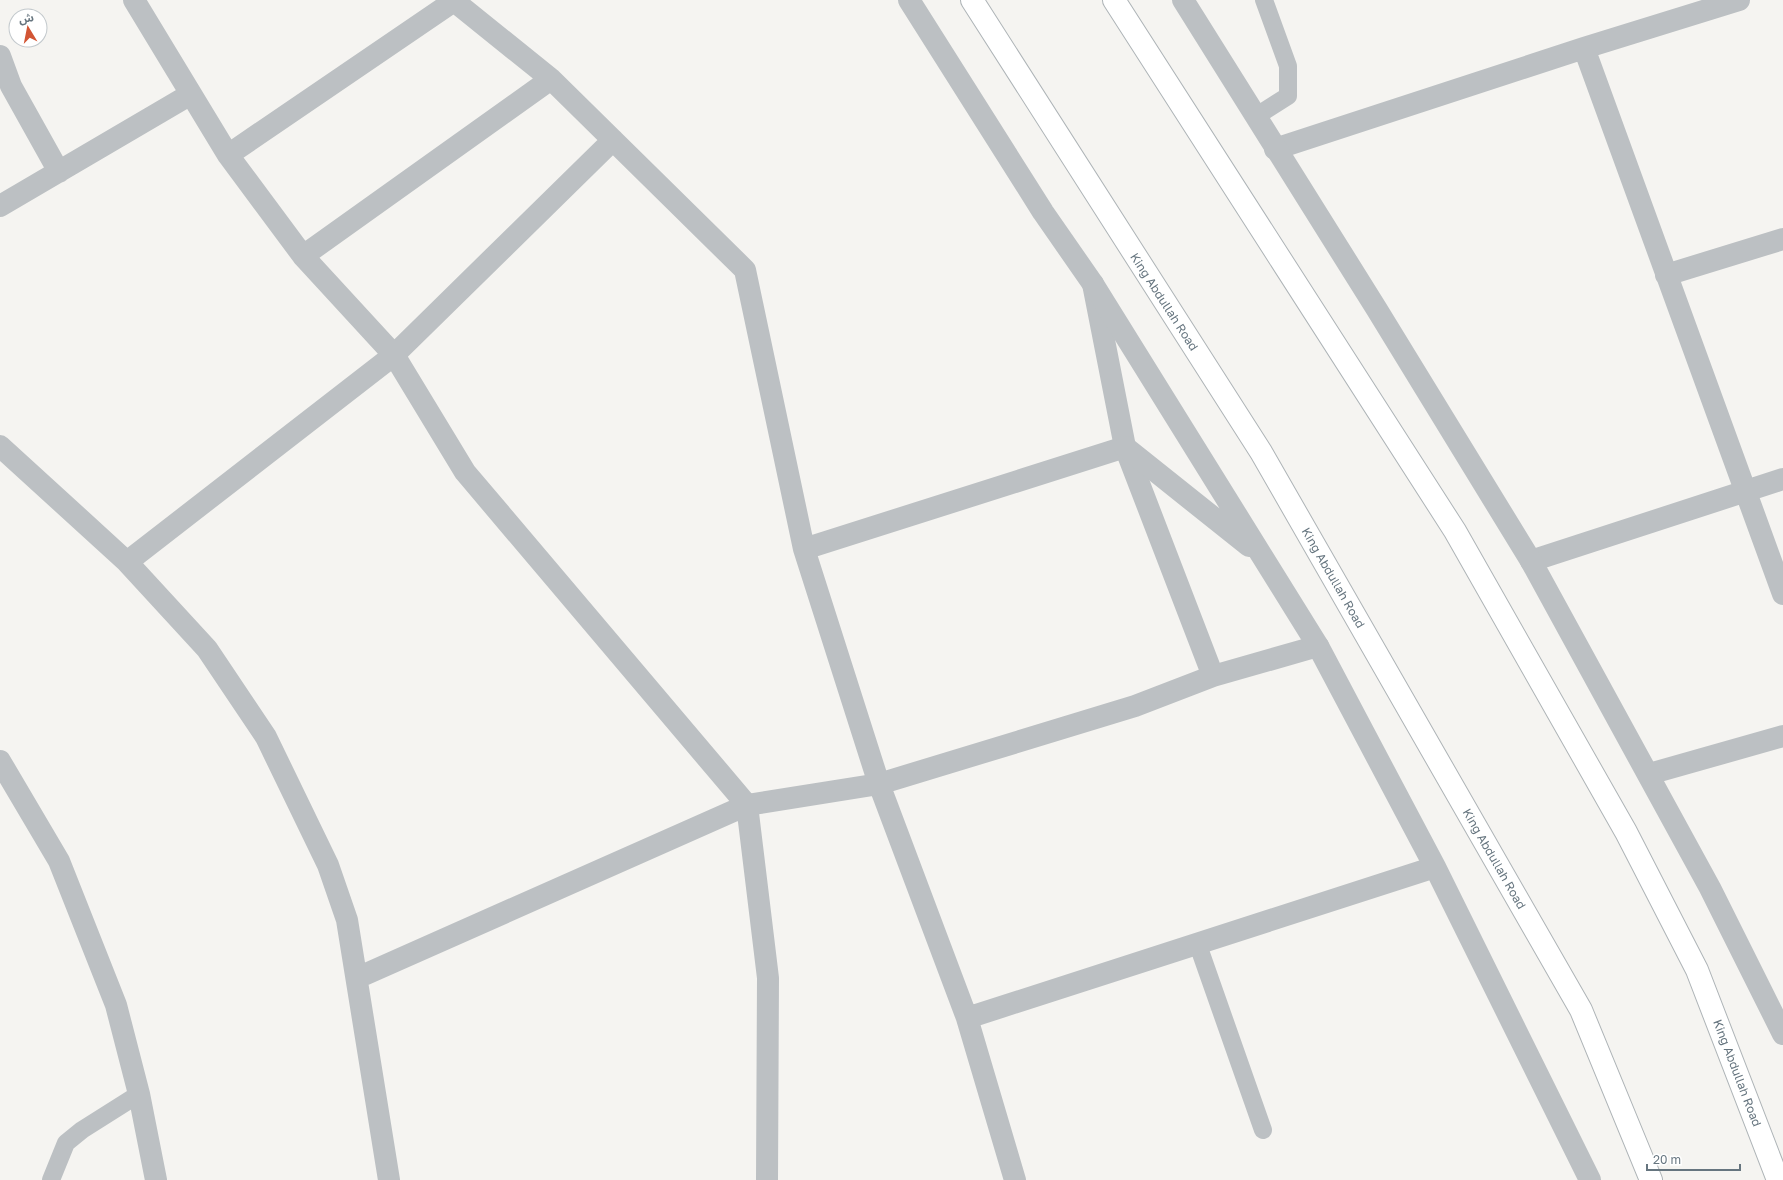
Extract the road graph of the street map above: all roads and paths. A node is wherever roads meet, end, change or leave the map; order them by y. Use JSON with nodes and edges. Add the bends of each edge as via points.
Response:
{"nodes":[{"id":1,"x":134,"y":0,"type":"edge"},
{"id":2,"x":909,"y":0,"type":"edge"},
{"id":3,"x":972,"y":0,"type":"edge"},
{"id":4,"x":1114,"y":0,"type":"edge"},
{"id":5,"x":1183,"y":0,"type":"edge"},
{"id":6,"x":1264,"y":0,"type":"edge"},
{"id":7,"x":1739,"y":0,"type":"edge"},
{"id":8,"x":454,"y":1,"type":"edge"},
{"id":9,"x":1584,"y":48,"type":"junction"},
{"id":10,"x":0,"y":56,"type":"edge"},
{"id":11,"x":551,"y":78,"type":"junction"},
{"id":12,"x":191,"y":94,"type":"junction"},
{"id":13,"x":1256,"y":117,"type":"junction"},
{"id":14,"x":613,"y":140,"type":"junction"},
{"id":15,"x":1275,"y":149,"type":"junction"},
{"id":16,"x":228,"y":155,"type":"junction"},
{"id":17,"x":59,"y":172,"type":"junction"},
{"id":18,"x":0,"y":206,"type":"edge"},
{"id":19,"x":1783,"y":239,"type":"edge"},
{"id":20,"x":303,"y":256,"type":"junction"},
{"id":21,"x":1666,"y":275,"type":"junction"},
{"id":22,"x":1093,"y":284,"type":"junction"},
{"id":23,"x":394,"y":355,"type":"junction"},
{"id":24,"x":0,"y":446,"type":"edge"},
{"id":25,"x":1125,"y":447,"type":"junction"},
{"id":26,"x":1783,"y":479,"type":"edge"},
{"id":27,"x":1746,"y":491,"type":"junction"},
{"id":28,"x":804,"y":549,"type":"junction"},
{"id":29,"x":1261,"y":556,"type":"junction"},
{"id":30,"x":1531,"y":561,"type":"junction"},
{"id":31,"x":127,"y":562,"type":"junction"},
{"id":32,"x":1783,"y":594,"type":"edge"},
{"id":33,"x":1318,"y":646,"type":"junction"},
{"id":34,"x":1213,"y":676,"type":"junction"},
{"id":35,"x":1783,"y":736,"type":"edge"},
{"id":36,"x":0,"y":762,"type":"edge"},
{"id":37,"x":1649,"y":774,"type":"junction"},
{"id":38,"x":879,"y":784,"type":"junction"},
{"id":39,"x":747,"y":805,"type":"junction"},
{"id":40,"x":1435,"y":867,"type":"junction"},
{"id":41,"x":1198,"y":945,"type":"junction"},
{"id":42,"x":357,"y":978,"type":"junction"},
{"id":43,"x":967,"y":1018,"type":"junction"},
{"id":44,"x":1783,"y":1034,"type":"edge"},
{"id":45,"x":139,"y":1094,"type":"junction"},
{"id":46,"x":1263,"y":1130,"type":"dead end"},
{"id":47,"x":51,"y":1180,"type":"edge"},
{"id":48,"x":156,"y":1180,"type":"edge"},
{"id":49,"x":390,"y":1180,"type":"edge"},
{"id":50,"x":767,"y":1180,"type":"edge"},
{"id":51,"x":1015,"y":1180,"type":"edge"},
{"id":52,"x":1590,"y":1180,"type":"edge"},
{"id":53,"x":1652,"y":1180,"type":"edge"},
{"id":54,"x":1778,"y":1180,"type":"edge"}],
"edges":[{"from":1,"to":12,"type":"street"},
{"from":2,"to":22,"type":"street","via":[[1043,212]]},
{"from":3,"to":53,"type":"main road","name":"King Abdullah Road","via":[[1273,473],[1581,1010]]},
{"from":4,"to":54,"type":"main road","name":"King Abdullah Road","via":[[1455,532],[1626,832],[1697,970]]},
{"from":5,"to":13,"type":"street"},
{"from":6,"to":13,"type":"lane","via":[[1288,66],[1288,96]]},
{"from":7,"to":9,"type":"street"},
{"from":8,"to":11,"type":"street"},
{"from":8,"to":16,"type":"street"},
{"from":9,"to":15,"type":"street"},
{"from":9,"to":21,"type":"street"},
{"from":10,"to":17,"type":"street","via":[[11,86]]},
{"from":11,"to":14,"type":"street"},
{"from":11,"to":20,"type":"street"},
{"from":12,"to":16,"type":"street"},
{"from":12,"to":17,"type":"street"},
{"from":13,"to":15,"type":"street"},
{"from":14,"to":23,"type":"street"},
{"from":14,"to":28,"type":"street","via":[[745,270]]},
{"from":15,"to":30,"type":"street","via":[[1380,314]]},
{"from":16,"to":20,"type":"street"},
{"from":17,"to":18,"type":"street"},
{"from":19,"to":21,"type":"street"},
{"from":20,"to":23,"type":"street"},
{"from":21,"to":27,"type":"street"},
{"from":22,"to":25,"type":"street"},
{"from":22,"to":29,"type":"street"},
{"from":23,"to":31,"type":"street"},
{"from":23,"to":39,"type":"street","via":[[465,472]]},
{"from":24,"to":31,"type":"street"},
{"from":25,"to":28,"type":"street"},
{"from":25,"to":29,"type":"street"},
{"from":25,"to":34,"type":"street"},
{"from":26,"to":27,"type":"street"},
{"from":27,"to":30,"type":"street"},
{"from":27,"to":32,"type":"street"},
{"from":28,"to":38,"type":"street"},
{"from":29,"to":33,"type":"street"},
{"from":30,"to":37,"type":"street"},
{"from":31,"to":42,"type":"street","via":[[207,649],[266,737],[328,865],[347,920]]},
{"from":33,"to":34,"type":"street"},
{"from":33,"to":40,"type":"street"},
{"from":34,"to":38,"type":"street","via":[[1135,706]]},
{"from":35,"to":37,"type":"street"},
{"from":36,"to":45,"type":"street","via":[[59,861],[116,1005]]},
{"from":37,"to":44,"type":"street"},
{"from":38,"to":39,"type":"street"},
{"from":38,"to":43,"type":"street"},
{"from":39,"to":42,"type":"street"},
{"from":39,"to":50,"type":"street","via":[[768,978]]},
{"from":40,"to":41,"type":"street"},
{"from":40,"to":52,"type":"street"},
{"from":41,"to":43,"type":"street"},
{"from":41,"to":46,"type":"lane"},
{"from":42,"to":49,"type":"street"},
{"from":43,"to":51,"type":"street"},
{"from":45,"to":47,"type":"lane","via":[[66,1143]]},
{"from":45,"to":48,"type":"street"}]}
